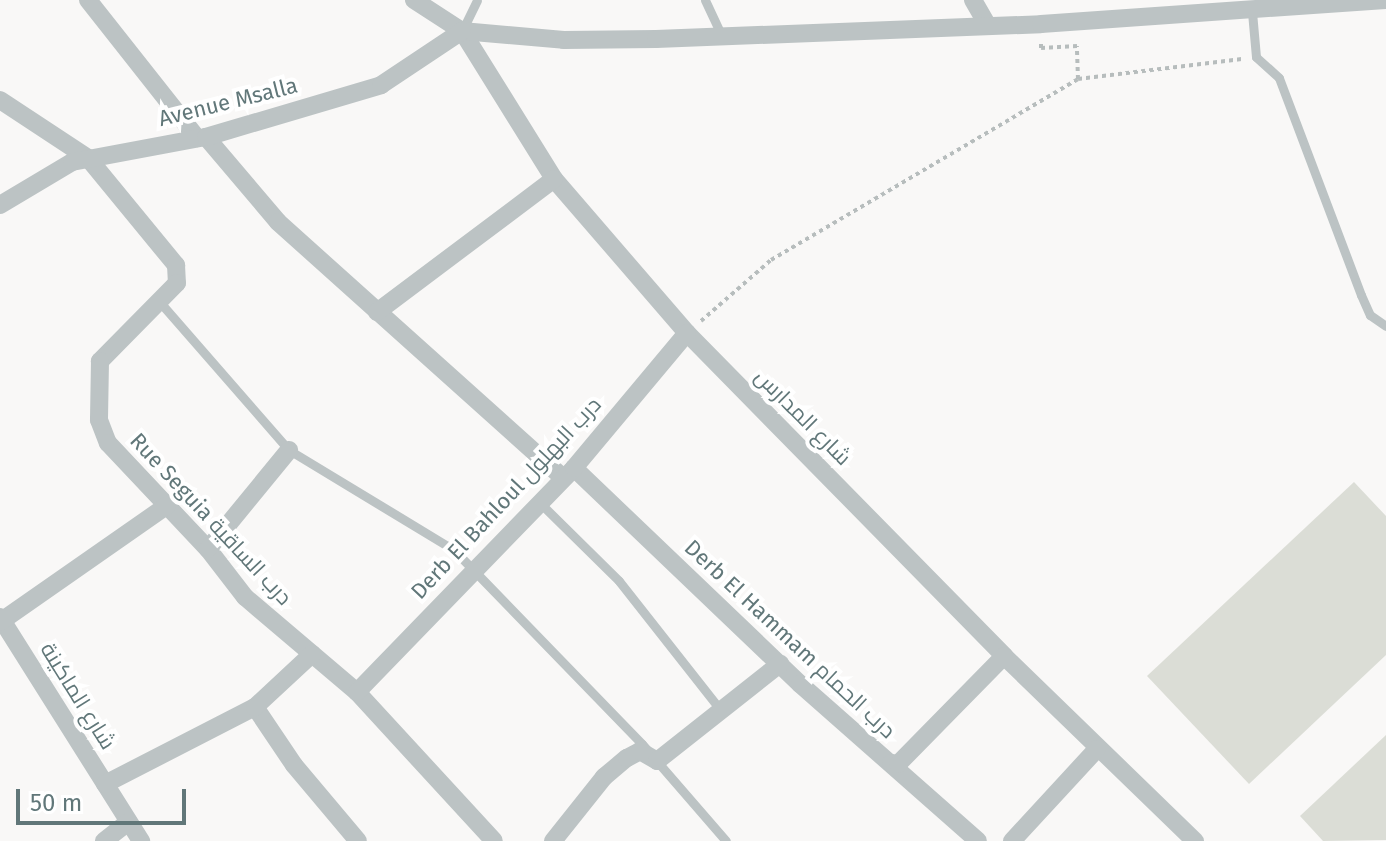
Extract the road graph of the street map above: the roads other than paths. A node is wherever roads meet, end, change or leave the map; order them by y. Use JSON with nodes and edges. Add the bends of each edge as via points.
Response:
{"nodes":[{"id":1,"x":88,"y":0,"type":"edge"},
{"id":2,"x":414,"y":0,"type":"edge"},
{"id":3,"x":477,"y":0,"type":"edge"},
{"id":4,"x":705,"y":0,"type":"edge"},
{"id":5,"x":973,"y":0,"type":"edge"},
{"id":6,"x":1386,"y":0,"type":"edge"},
{"id":7,"x":1283,"y":4,"type":"edge"},
{"id":8,"x":1252,"y":12,"type":"junction"},
{"id":9,"x":988,"y":26,"type":"junction"},
{"id":10,"x":462,"y":31,"type":"junction"},
{"id":11,"x":721,"y":35,"type":"junction"},
{"id":12,"x":0,"y":100,"type":"edge"},
{"id":13,"x":201,"y":137,"type":"junction"},
{"id":14,"x":88,"y":158,"type":"junction"},
{"id":15,"x":554,"y":179,"type":"junction"},
{"id":16,"x":0,"y":205,"type":"edge"},
{"id":17,"x":158,"y":300,"type":"junction"},
{"id":18,"x":377,"y":312,"type":"junction"},
{"id":19,"x":1386,"y":326,"type":"edge"},
{"id":20,"x":687,"y":333,"type":"junction"},
{"id":21,"x":289,"y":450,"type":"junction"},
{"id":22,"x":568,"y":473,"type":"junction"},
{"id":23,"x":539,"y":501,"type":"junction"},
{"id":24,"x":166,"y":506,"type":"junction"},
{"id":25,"x":208,"y":549,"type":"junction"},
{"id":26,"x":472,"y":569,"type":"junction"},
{"id":27,"x":1,"y":620,"type":"edge"},
{"id":28,"x":312,"y":654,"type":"junction"},
{"id":29,"x":1004,"y":656,"type":"junction"},
{"id":30,"x":780,"y":664,"type":"junction"},
{"id":31,"x":357,"y":692,"type":"junction"},
{"id":32,"x":255,"y":707,"type":"junction"},
{"id":33,"x":723,"y":713,"type":"junction"},
{"id":34,"x":1097,"y":749,"type":"junction"},
{"id":35,"x":657,"y":761,"type":"junction"},
{"id":36,"x":891,"y":763,"type":"junction"},
{"id":37,"x":105,"y":784,"type":"junction"},
{"id":38,"x":128,"y":822,"type":"junction"},
{"id":39,"x":491,"y":840,"type":"edge"},
{"id":40,"x":104,"y":841,"type":"edge"},
{"id":41,"x":141,"y":841,"type":"edge"},
{"id":42,"x":358,"y":841,"type":"edge"},
{"id":43,"x":553,"y":841,"type":"edge"},
{"id":44,"x":726,"y":841,"type":"edge"},
{"id":45,"x":978,"y":841,"type":"edge"},
{"id":46,"x":1012,"y":841,"type":"edge"},
{"id":47,"x":1195,"y":841,"type":"edge"}],
"edges":[{"from":1,"to":13,"type":"street","name":"Derb El Hammam درب الحمام"},
{"from":2,"to":10,"type":"street","name":"شارع المدارس"},
{"from":3,"to":10,"type":"lane"},
{"from":4,"to":11,"type":"lane"},
{"from":5,"to":9,"type":"street"},
{"from":6,"to":7,"type":"street"},
{"from":7,"to":8,"type":"street"},
{"from":8,"to":9,"type":"street"},
{"from":8,"to":19,"type":"lane","via":[[1256,57],[1279,78],[1365,305],[1376,322]]},
{"from":9,"to":11,"type":"street"},
{"from":10,"to":11,"type":"street","via":[[564,40]]},
{"from":10,"to":13,"type":"street","name":"Avenue Msalla","via":[[381,85]]},
{"from":10,"to":15,"type":"street","name":"شارع المدارس"},
{"from":12,"to":14,"type":"street"},
{"from":13,"to":14,"type":"street","name":"Avenue Msalla"},
{"from":13,"to":18,"type":"street","name":"Derb El Hammam درب الحمام","via":[[278,222]]},
{"from":14,"to":16,"type":"street","name":"Avenue Msalla","via":[[51,171]]},
{"from":14,"to":17,"type":"street","name":"Rue Seguia درب الساقية","via":[[176,265],[177,283]]},
{"from":15,"to":18,"type":"street"},
{"from":15,"to":20,"type":"street","name":"شارع المدارس"},
{"from":17,"to":21,"type":"lane"},
{"from":17,"to":24,"type":"street","name":"Rue Seguia درب الساقية","via":[[100,361],[97,391],[101,431]]},
{"from":18,"to":22,"type":"street","name":"Derb El Hammam درب الحمام"},
{"from":20,"to":22,"type":"street","name":"Derb El Bahloul درب البهلول"},
{"from":20,"to":29,"type":"street","name":"شارع المدارس"},
{"from":21,"to":25,"type":"street"},
{"from":21,"to":26,"type":"lane","via":[[423,527]]},
{"from":22,"to":23,"type":"street","name":"Derb El Bahloul درب البهلول"},
{"from":22,"to":30,"type":"street","name":"Derb El Hammam درب الحمام"},
{"from":23,"to":26,"type":"street","name":"Derb El Bahloul درب البهلول"},
{"from":23,"to":33,"type":"lane","via":[[619,581]]},
{"from":24,"to":25,"type":"street","name":"Rue Seguia درب الساقية"},
{"from":24,"to":27,"type":"street"},
{"from":25,"to":28,"type":"street","name":"Rue Seguia درب الساقية","via":[[245,597]]},
{"from":26,"to":31,"type":"street","name":"Derb El Bahloul درب البهلول"},
{"from":26,"to":35,"type":"lane"},
{"from":27,"to":37,"type":"street","name":"شارع الماكينة"},
{"from":28,"to":31,"type":"street","name":"Rue Seguia درب الساقية"},
{"from":28,"to":32,"type":"street"},
{"from":29,"to":34,"type":"street","name":"شارع المدارس"},
{"from":29,"to":36,"type":"street","via":[[898,764]]},
{"from":30,"to":33,"type":"street"},
{"from":30,"to":36,"type":"street","name":"Derb El Hammam درب الحمام"},
{"from":31,"to":39,"type":"street","name":"Rue Seguia درب الساقية"},
{"from":32,"to":37,"type":"street"},
{"from":32,"to":42,"type":"street","via":[[294,765]]},
{"from":33,"to":35,"type":"street"},
{"from":34,"to":46,"type":"street"},
{"from":34,"to":47,"type":"street","name":"شارع المدارس"},
{"from":35,"to":43,"type":"street","via":[[640,751],[627,758],[604,777]]},
{"from":35,"to":44,"type":"lane"},
{"from":36,"to":45,"type":"street","name":"Derb El Hammam درب الحمام"},
{"from":37,"to":38,"type":"street","name":"شارع الماكينة"},
{"from":38,"to":40,"type":"street"},
{"from":38,"to":41,"type":"street","name":"شارع الماكينة"}]}
